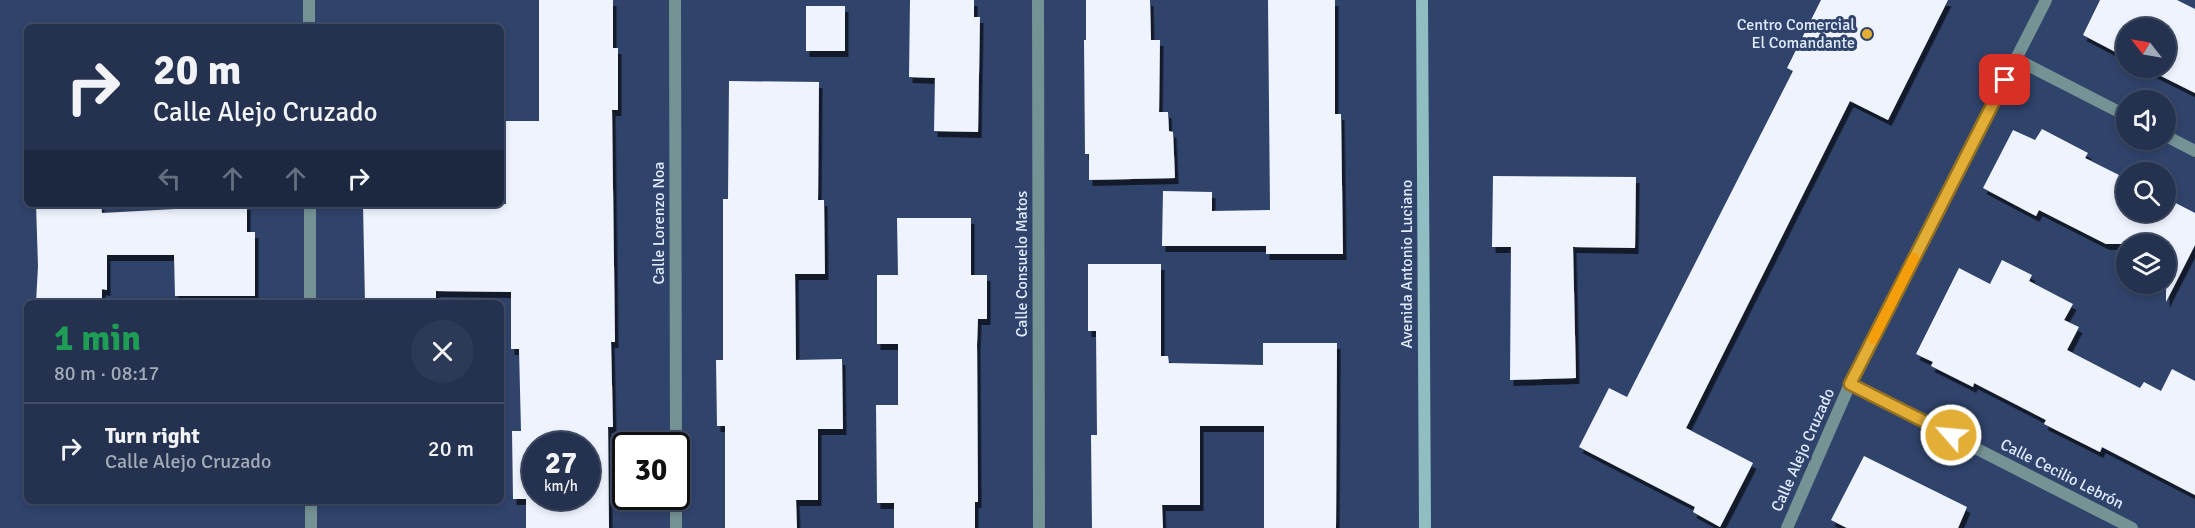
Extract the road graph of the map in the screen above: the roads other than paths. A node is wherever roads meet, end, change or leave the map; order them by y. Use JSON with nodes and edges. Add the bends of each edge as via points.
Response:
{"nodes":[{"id":1,"x":309,"y":0,"type":"edge"},
{"id":2,"x":675,"y":0,"type":"edge"},
{"id":3,"x":1038,"y":0,"type":"edge"},
{"id":4,"x":1422,"y":0,"type":"edge"},
{"id":5,"x":2046,"y":0,"type":"edge"},
{"id":6,"x":309,"y":24,"type":"edge"},
{"id":7,"x":2016,"y":59,"type":"junction"},
{"id":8,"x":2116,"y":110,"type":"edge"},
{"id":9,"x":2176,"y":141,"type":"edge"},
{"id":10,"x":2195,"y":151,"type":"edge"},
{"id":11,"x":310,"y":207,"type":"edge"},
{"id":12,"x":310,"y":300,"type":"edge"},
{"id":13,"x":1850,"y":384,"type":"junction"},
{"id":14,"x":676,"y":432,"type":"edge"},
{"id":15,"x":311,"y":504,"type":"edge"},
{"id":16,"x":676,"y":510,"type":"edge"},
{"id":17,"x":311,"y":528,"type":"edge"},
{"id":18,"x":676,"y":528,"type":"edge"},
{"id":19,"x":1039,"y":528,"type":"edge"},
{"id":20,"x":1425,"y":528,"type":"edge"},
{"id":21,"x":1787,"y":528,"type":"edge"},
{"id":22,"x":2132,"y":528,"type":"edge"}],
"edges":[{"from":1,"to":6,"type":"street"},
{"from":2,"to":14,"type":"street","name":"Calle Lorenzo Noa"},
{"from":3,"to":19,"type":"street","name":"Calle Consuelo Matos"},
{"from":4,"to":20,"type":"street","name":"Avenida Antonio Luciano"},
{"from":5,"to":7,"type":"street","name":"Calle Alejo Cruzado"},
{"from":7,"to":8,"type":"street"},
{"from":7,"to":13,"type":"street","name":"Calle Alejo Cruzado"},
{"from":9,"to":10,"type":"street"},
{"from":11,"to":12,"type":"street"},
{"from":13,"to":21,"type":"street","name":"Calle Alejo Cruzado"},
{"from":13,"to":22,"type":"street","name":"Calle Cecilio Lebrón"},
{"from":15,"to":17,"type":"street"},
{"from":16,"to":18,"type":"street"}]}
